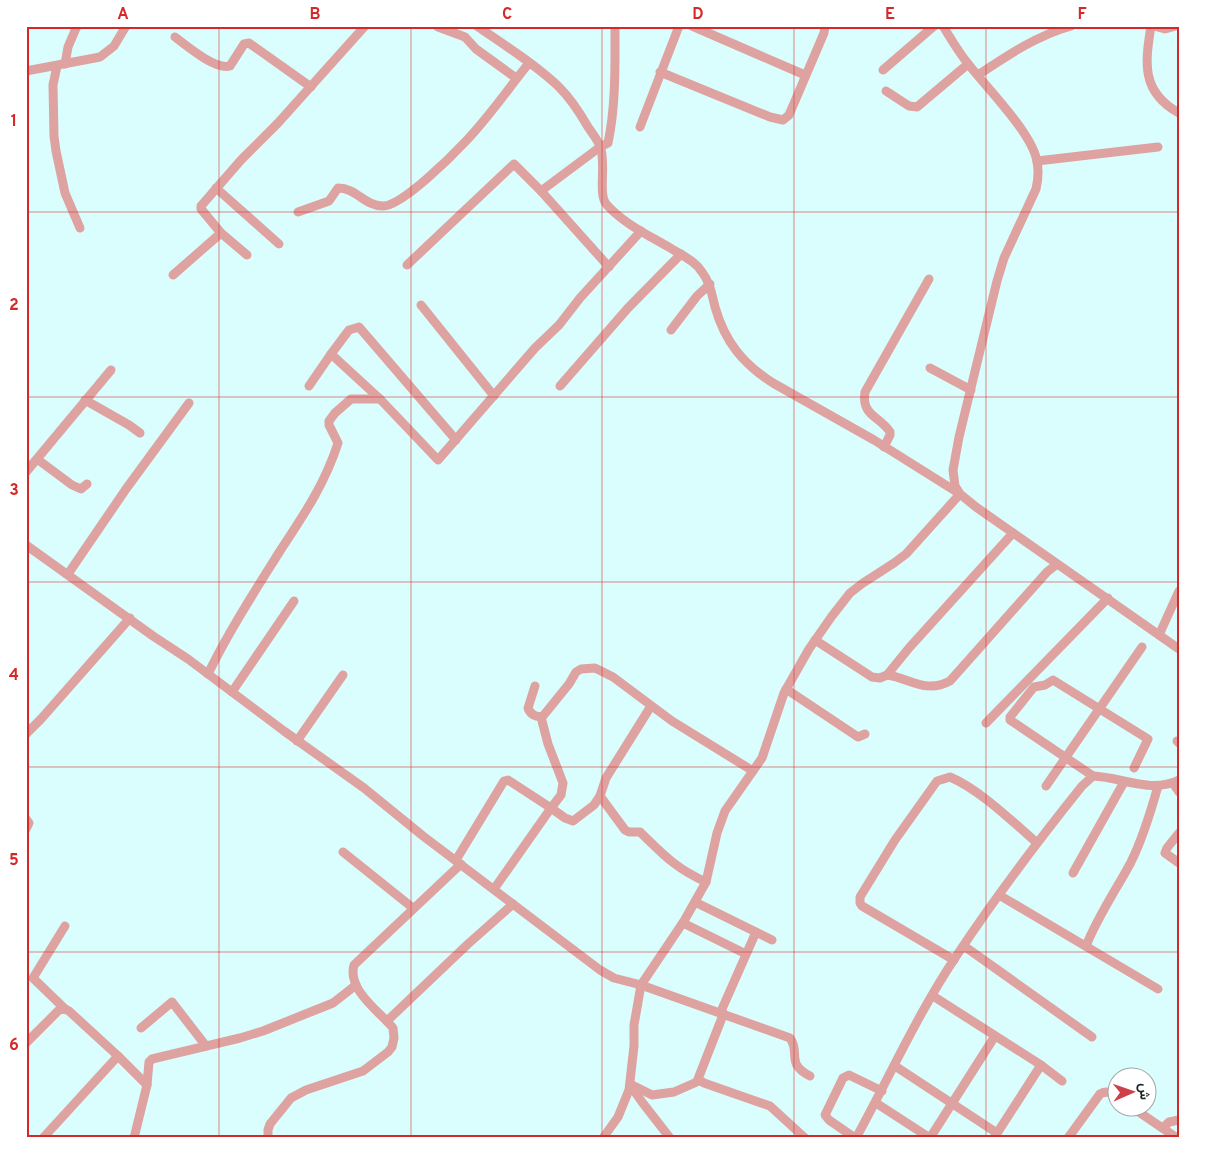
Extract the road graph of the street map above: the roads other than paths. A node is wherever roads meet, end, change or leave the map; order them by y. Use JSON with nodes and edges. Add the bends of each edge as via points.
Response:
{"nodes":[{"id":1,"x":77,"y":26,"type":"edge"},
{"id":2,"x":126,"y":26,"type":"edge"},
{"id":3,"x":365,"y":26,"type":"edge"},
{"id":4,"x":477,"y":26,"type":"edge"},
{"id":5,"x":615,"y":26,"type":"edge"},
{"id":6,"x":679,"y":26,"type":"edge"},
{"id":7,"x":692,"y":26,"type":"edge"},
{"id":8,"x":825,"y":26,"type":"edge"},
{"id":9,"x":934,"y":26,"type":"edge"},
{"id":10,"x":943,"y":26,"type":"edge"},
{"id":11,"x":1071,"y":26,"type":"edge"},
{"id":12,"x":1153,"y":26,"type":"edge"},
{"id":13,"x":1176,"y":26,"type":"edge"},
{"id":14,"x":438,"y":27,"type":"edge"},
{"id":15,"x":175,"y":37,"type":"dead end"},
{"id":16,"x":529,"y":63,"type":"junction"},
{"id":17,"x":968,"y":64,"type":"junction"},
{"id":18,"x":61,"y":65,"type":"junction"},
{"id":19,"x":883,"y":70,"type":"dead end"},
{"id":20,"x":26,"y":71,"type":"edge"},
{"id":21,"x":660,"y":72,"type":"junction"},
{"id":22,"x":805,"y":75,"type":"junction"},
{"id":23,"x":978,"y":75,"type":"junction"},
{"id":24,"x":516,"y":78,"type":"junction"},
{"id":25,"x":311,"y":87,"type":"junction"},
{"id":26,"x":886,"y":92,"type":"dead end"},
{"id":27,"x":1179,"y":113,"type":"edge"},
{"id":28,"x":640,"y":127,"type":"dead end"},
{"id":29,"x":600,"y":147,"type":"junction"},
{"id":30,"x":1158,"y":147,"type":"dead end"},
{"id":31,"x":1037,"y":160,"type":"junction"},
{"id":32,"x":216,"y":188,"type":"junction"},
{"id":33,"x":541,"y":191,"type":"junction"},
{"id":34,"x":298,"y":212,"type":"dead end"},
{"id":35,"x":80,"y":228,"type":"dead end"},
{"id":36,"x":641,"y":231,"type":"junction"},
{"id":37,"x":221,"y":233,"type":"junction"},
{"id":38,"x":279,"y":244,"type":"dead end"},
{"id":39,"x":680,"y":254,"type":"junction"},
{"id":40,"x":246,"y":255,"type":"dead end"},
{"id":41,"x":407,"y":265,"type":"dead end"},
{"id":42,"x":609,"y":267,"type":"junction"},
{"id":43,"x":174,"y":275,"type":"dead end"},
{"id":44,"x":929,"y":279,"type":"dead end"},
{"id":45,"x":710,"y":284,"type":"junction"},
{"id":46,"x":421,"y":305,"type":"dead end"},
{"id":47,"x":671,"y":330,"type":"dead end"},
{"id":48,"x":331,"y":354,"type":"junction"},
{"id":49,"x":930,"y":368,"type":"dead end"},
{"id":50,"x":111,"y":370,"type":"dead end"},
{"id":51,"x":309,"y":386,"type":"dead end"},
{"id":52,"x":560,"y":386,"type":"dead end"},
{"id":53,"x":971,"y":390,"type":"junction"},
{"id":54,"x":494,"y":396,"type":"junction"},
{"id":55,"x":380,"y":399,"type":"junction"},
{"id":56,"x":85,"y":400,"type":"junction"},
{"id":57,"x":189,"y":403,"type":"dead end"},
{"id":58,"x":140,"y":433,"type":"dead end"},
{"id":59,"x":456,"y":440,"type":"junction"},
{"id":60,"x":884,"y":446,"type":"junction"},
{"id":61,"x":37,"y":459,"type":"junction"},
{"id":62,"x":26,"y":472,"type":"edge"},
{"id":63,"x":87,"y":484,"type":"dead end"},
{"id":64,"x":960,"y":494,"type":"junction"},
{"id":65,"x":1013,"y":533,"type":"junction"},
{"id":66,"x":26,"y":545,"type":"edge"},
{"id":67,"x":1057,"y":564,"type":"junction"},
{"id":68,"x":68,"y":574,"type":"junction"},
{"id":69,"x":1179,"y":591,"type":"edge"},
{"id":70,"x":1108,"y":598,"type":"junction"},
{"id":71,"x":294,"y":601,"type":"dead end"},
{"id":72,"x":130,"y":618,"type":"junction"},
{"id":73,"x":1159,"y":635,"type":"junction"},
{"id":74,"x":815,"y":640,"type":"junction"},
{"id":75,"x":1142,"y":647,"type":"dead end"},
{"id":76,"x":1179,"y":649,"type":"edge"},
{"id":77,"x":208,"y":674,"type":"junction"},
{"id":78,"x":343,"y":675,"type":"dead end"},
{"id":79,"x":887,"y":675,"type":"junction"},
{"id":80,"x":535,"y":686,"type":"dead end"},
{"id":81,"x":786,"y":689,"type":"junction"},
{"id":82,"x":232,"y":692,"type":"junction"},
{"id":83,"x":651,"y":706,"type":"junction"},
{"id":84,"x":1099,"y":708,"type":"junction"},
{"id":85,"x":541,"y":717,"type":"junction"},
{"id":86,"x":986,"y":723,"type":"dead end"},
{"id":87,"x":26,"y":734,"type":"edge"},
{"id":88,"x":865,"y":734,"type":"dead end"},
{"id":89,"x":297,"y":741,"type":"junction"},
{"id":90,"x":1066,"y":757,"type":"junction"},
{"id":91,"x":1134,"y":768,"type":"dead end"},
{"id":92,"x":754,"y":771,"type":"junction"},
{"id":93,"x":1093,"y":776,"type":"junction"},
{"id":94,"x":1176,"y":781,"type":"edge"},
{"id":95,"x":1124,"y":782,"type":"junction"},
{"id":96,"x":1046,"y":786,"type":"dead end"},
{"id":97,"x":1158,"y":786,"type":"junction"},
{"id":98,"x":1179,"y":792,"type":"edge"},
{"id":99,"x":600,"y":796,"type":"junction"},
{"id":100,"x":550,"y":808,"type":"junction"},
{"id":101,"x":26,"y":818,"type":"edge"},
{"id":102,"x":26,"y":829,"type":"edge"},
{"id":103,"x":1179,"y":833,"type":"edge"},
{"id":104,"x":1037,"y":843,"type":"junction"},
{"id":105,"x":343,"y":852,"type":"dead end"},
{"id":106,"x":458,"y":862,"type":"junction"},
{"id":107,"x":1179,"y":864,"type":"edge"},
{"id":108,"x":1073,"y":873,"type":"dead end"},
{"id":109,"x":706,"y":882,"type":"junction"},
{"id":110,"x":494,"y":889,"type":"junction"},
{"id":111,"x":999,"y":895,"type":"junction"},
{"id":112,"x":695,"y":902,"type":"junction"},
{"id":113,"x":513,"y":904,"type":"junction"},
{"id":114,"x":413,"y":908,"type":"junction"},
{"id":115,"x":683,"y":923,"type":"junction"},
{"id":116,"x":65,"y":926,"type":"dead end"},
{"id":117,"x":756,"y":932,"type":"junction"},
{"id":118,"x":772,"y":940,"type":"dead end"},
{"id":119,"x":964,"y":946,"type":"junction"},
{"id":120,"x":1086,"y":946,"type":"junction"},
{"id":121,"x":746,"y":954,"type":"junction"},
{"id":122,"x":954,"y":960,"type":"junction"},
{"id":123,"x":356,"y":984,"type":"junction"},
{"id":124,"x":642,"y":985,"type":"junction"},
{"id":125,"x":1158,"y":989,"type":"dead end"},
{"id":126,"x":933,"y":996,"type":"junction"},
{"id":127,"x":65,"y":1009,"type":"junction"},
{"id":128,"x":723,"y":1015,"type":"junction"},
{"id":129,"x":387,"y":1021,"type":"junction"},
{"id":130,"x":141,"y":1028,"type":"dead end"},
{"id":131,"x":995,"y":1036,"type":"junction"},
{"id":132,"x":1092,"y":1037,"type":"dead end"},
{"id":133,"x":28,"y":1039,"type":"edge"},
{"id":134,"x":206,"y":1046,"type":"junction"},
{"id":135,"x":118,"y":1056,"type":"junction"},
{"id":136,"x":1041,"y":1065,"type":"junction"},
{"id":137,"x":896,"y":1066,"type":"junction"},
{"id":138,"x":810,"y":1076,"type":"dead end"},
{"id":139,"x":699,"y":1081,"type":"junction"},
{"id":140,"x":1062,"y":1081,"type":"dead end"},
{"id":141,"x":630,"y":1084,"type":"junction"},
{"id":142,"x":147,"y":1085,"type":"junction"},
{"id":143,"x":882,"y":1091,"type":"junction"},
{"id":144,"x":1108,"y":1093,"type":"edge"},
{"id":145,"x":876,"y":1103,"type":"junction"},
{"id":146,"x":953,"y":1103,"type":"junction"},
{"id":147,"x":1145,"y":1116,"type":"edge"},
{"id":148,"x":1179,"y":1120,"type":"edge"},
{"id":149,"x":1163,"y":1128,"type":"junction"},
{"id":150,"x":995,"y":1136,"type":"edge"},
{"id":151,"x":43,"y":1138,"type":"edge"},
{"id":152,"x":134,"y":1138,"type":"edge"},
{"id":153,"x":268,"y":1138,"type":"edge"},
{"id":154,"x":602,"y":1138,"type":"edge"},
{"id":155,"x":670,"y":1138,"type":"edge"},
{"id":156,"x":805,"y":1138,"type":"edge"},
{"id":157,"x":856,"y":1138,"type":"edge"},
{"id":158,"x":1068,"y":1138,"type":"edge"},
{"id":159,"x":1178,"y":1138,"type":"edge"}],
"edges":[{"from":1,"to":18,"type":"street"},
{"from":2,"to":18,"type":"street","via":[[114,46],[104,55]]},
{"from":3,"to":25,"type":"street"},
{"from":4,"to":16,"type":"street"},
{"from":5,"to":29,"type":"street","via":[[611,128],[608,143]]},
{"from":6,"to":21,"type":"street"},
{"from":7,"to":22,"type":"street"},
{"from":8,"to":22,"type":"street"},
{"from":9,"to":19,"type":"street"},
{"from":10,"to":17,"type":"street"},
{"from":11,"to":23,"type":"street","via":[[1026,44]]},
{"from":12,"to":13,"type":"street","via":[[1165,29]]},
{"from":12,"to":27,"type":"street","via":[[1147,56],[1148,78],[1159,98]]},
{"from":14,"to":24,"type":"street","via":[[465,36],[476,49]]},
{"from":15,"to":25,"type":"street","via":[[225,67],[230,66],[244,44],[249,43]]},
{"from":16,"to":24,"type":"street"},
{"from":16,"to":29,"type":"street","via":[[564,93]]},
{"from":17,"to":23,"type":"street"},
{"from":17,"to":26,"type":"street","via":[[917,107],[909,106]]},
{"from":18,"to":20,"type":"street"},
{"from":18,"to":35,"type":"street","via":[[53,85],[56,152],[65,193]]},
{"from":21,"to":22,"type":"street","via":[[778,120],[789,115]]},
{"from":21,"to":28,"type":"street"},
{"from":23,"to":31,"type":"street","via":[[1013,118]]},
{"from":24,"to":34,"type":"street","via":[[466,140],[396,203],[375,205],[347,188],[338,188],[328,201]]},
{"from":25,"to":32,"type":"street"},
{"from":29,"to":33,"type":"street"},
{"from":29,"to":36,"type":"street","via":[[604,166],[604,203]]},
{"from":30,"to":31,"type":"street"},
{"from":31,"to":53,"type":"street","via":[[1036,189],[1004,258]]},
{"from":32,"to":37,"type":"street","via":[[201,208]]},
{"from":32,"to":38,"type":"street"},
{"from":33,"to":41,"type":"street","via":[[514,164]]},
{"from":33,"to":42,"type":"street"},
{"from":36,"to":39,"type":"street"},
{"from":36,"to":42,"type":"street"},
{"from":37,"to":40,"type":"street"},
{"from":37,"to":43,"type":"street"},
{"from":39,"to":45,"type":"street","via":[[695,264]]},
{"from":39,"to":52,"type":"street"},
{"from":42,"to":54,"type":"street"},
{"from":44,"to":60,"type":"street","via":[[865,392],[868,410],[890,432]]},
{"from":45,"to":47,"type":"street"},
{"from":45,"to":60,"type":"street","via":[[724,329],[740,357],[773,384]]},
{"from":46,"to":54,"type":"street"},
{"from":48,"to":51,"type":"street"},
{"from":48,"to":55,"type":"street"},
{"from":48,"to":59,"type":"street","via":[[349,330],[359,327]]},
{"from":49,"to":53,"type":"street"},
{"from":50,"to":56,"type":"street"},
{"from":53,"to":64,"type":"street","via":[[953,470],[955,486]]},
{"from":54,"to":59,"type":"street"},
{"from":55,"to":59,"type":"street","via":[[438,460]]},
{"from":55,"to":77,"type":"street","via":[[351,398],[330,418],[329,425],[338,443],[320,489],[222,645]]},
{"from":56,"to":58,"type":"street"},
{"from":56,"to":61,"type":"street"},
{"from":57,"to":68,"type":"street"},
{"from":60,"to":64,"type":"street"},
{"from":61,"to":62,"type":"street"},
{"from":61,"to":63,"type":"street","via":[[72,485],[81,489]]},
{"from":64,"to":65,"type":"street"},
{"from":64,"to":74,"type":"street","via":[[906,554],[850,594]]},
{"from":65,"to":67,"type":"street"},
{"from":65,"to":79,"type":"street"},
{"from":66,"to":68,"type":"street"},
{"from":67,"to":70,"type":"street"},
{"from":67,"to":79,"type":"street","via":[[950,681],[922,686]]},
{"from":68,"to":72,"type":"street"},
{"from":69,"to":73,"type":"street"},
{"from":70,"to":73,"type":"street"},
{"from":70,"to":86,"type":"street"},
{"from":71,"to":82,"type":"street"},
{"from":72,"to":77,"type":"street"},
{"from":72,"to":87,"type":"street"},
{"from":73,"to":76,"type":"street"},
{"from":74,"to":79,"type":"street","via":[[872,677]]},
{"from":74,"to":81,"type":"street"},
{"from":75,"to":84,"type":"street"},
{"from":77,"to":82,"type":"street"},
{"from":78,"to":89,"type":"street"},
{"from":80,"to":85,"type":"street","via":[[528,708],[532,714]]},
{"from":81,"to":88,"type":"street","via":[[858,737]]},
{"from":81,"to":92,"type":"street","via":[[762,758]]},
{"from":82,"to":89,"type":"street"},
{"from":83,"to":85,"type":"street","via":[[613,677],[588,668],[576,672]]},
{"from":83,"to":92,"type":"street"},
{"from":83,"to":99,"type":"street","via":[[606,778]]},
{"from":84,"to":90,"type":"street"},
{"from":84,"to":90,"type":"street","via":[[1053,680],[1045,686],[1034,687],[1010,717],[1011,722]]},
{"from":84,"to":91,"type":"street","via":[[1148,739]]},
{"from":85,"to":100,"type":"street","via":[[563,783],[561,795]]},
{"from":89,"to":106,"type":"street","via":[[364,788]]},
{"from":90,"to":93,"type":"street"},
{"from":90,"to":96,"type":"street"},
{"from":92,"to":109,"type":"street","via":[[725,811]]},
{"from":93,"to":95,"type":"street"},
{"from":93,"to":104,"type":"street"},
{"from":94,"to":97,"type":"street"},
{"from":94,"to":98,"type":"street"},
{"from":95,"to":97,"type":"street"},
{"from":95,"to":108,"type":"street"},
{"from":97,"to":120,"type":"street","via":[[1132,861],[1097,920]]},
{"from":99,"to":100,"type":"street","via":[[594,805],[573,821]]},
{"from":99,"to":109,"type":"street","via":[[625,830],[640,832],[670,862]]},
{"from":100,"to":106,"type":"street","via":[[504,780]]},
{"from":100,"to":110,"type":"street"},
{"from":101,"to":102,"type":"street","via":[[29,823]]},
{"from":103,"to":107,"type":"street","via":[[1165,853]]},
{"from":104,"to":111,"type":"street"},
{"from":104,"to":122,"type":"street","via":[[990,804],[950,777],[937,782],[900,833],[860,897],[860,903]]},
{"from":105,"to":114,"type":"street"},
{"from":106,"to":110,"type":"street"},
{"from":106,"to":114,"type":"street"},
{"from":109,"to":112,"type":"street"},
{"from":110,"to":113,"type":"street"},
{"from":111,"to":119,"type":"street"},
{"from":111,"to":120,"type":"street"},
{"from":112,"to":115,"type":"street"},
{"from":112,"to":117,"type":"street"},
{"from":113,"to":124,"type":"street","via":[[605,973]]},
{"from":113,"to":129,"type":"street"},
{"from":114,"to":123,"type":"street","via":[[354,965],[352,972]]},
{"from":115,"to":121,"type":"street"},
{"from":115,"to":124,"type":"street"},
{"from":116,"to":127,"type":"street","via":[[33,978]]},
{"from":117,"to":118,"type":"street"},
{"from":117,"to":121,"type":"street"},
{"from":119,"to":122,"type":"street"},
{"from":119,"to":132,"type":"street"},
{"from":120,"to":125,"type":"street"},
{"from":121,"to":128,"type":"street","via":[[722,1009]]},
{"from":122,"to":126,"type":"street"},
{"from":123,"to":129,"type":"street"},
{"from":123,"to":134,"type":"street","via":[[333,1003],[301,1017]]},
{"from":124,"to":128,"type":"street"},
{"from":124,"to":141,"type":"street","via":[[634,1025]]},
{"from":126,"to":131,"type":"street"},
{"from":126,"to":137,"type":"street"},
{"from":127,"to":133,"type":"street","via":[[59,1010]]},
{"from":127,"to":135,"type":"street"},
{"from":128,"to":138,"type":"street","via":[[790,1038],[796,1066]]},
{"from":128,"to":139,"type":"street"},
{"from":129,"to":153,"type":"street","via":[[394,1034],[388,1052],[363,1071],[306,1090],[292,1098],[270,1124]]},
{"from":130,"to":134,"type":"street","via":[[172,1002]]},
{"from":131,"to":136,"type":"street"},
{"from":131,"to":146,"type":"street"},
{"from":134,"to":142,"type":"street","via":[[152,1059]]},
{"from":135,"to":142,"type":"street"},
{"from":135,"to":151,"type":"street"},
{"from":136,"to":140,"type":"street"},
{"from":136,"to":150,"type":"street"},
{"from":137,"to":143,"type":"street"},
{"from":137,"to":146,"type":"street"},
{"from":139,"to":141,"type":"street","via":[[674,1092],[652,1095]]},
{"from":139,"to":156,"type":"street","via":[[770,1106]]},
{"from":141,"to":154,"type":"street","via":[[618,1117]]},
{"from":141,"to":155,"type":"street"},
{"from":142,"to":152,"type":"street"},
{"from":143,"to":145,"type":"street"},
{"from":143,"to":157,"type":"street","via":[[848,1075],[843,1078],[825,1115]]},
{"from":144,"to":158,"type":"street","via":[[1100,1094]]},
{"from":145,"to":146,"type":"street","via":[[930,1138]]},
{"from":145,"to":157,"type":"street"},
{"from":146,"to":150,"type":"street"},
{"from":147,"to":149,"type":"street"},
{"from":148,"to":149,"type":"street","via":[[1169,1122]]},
{"from":149,"to":159,"type":"street"}]}
